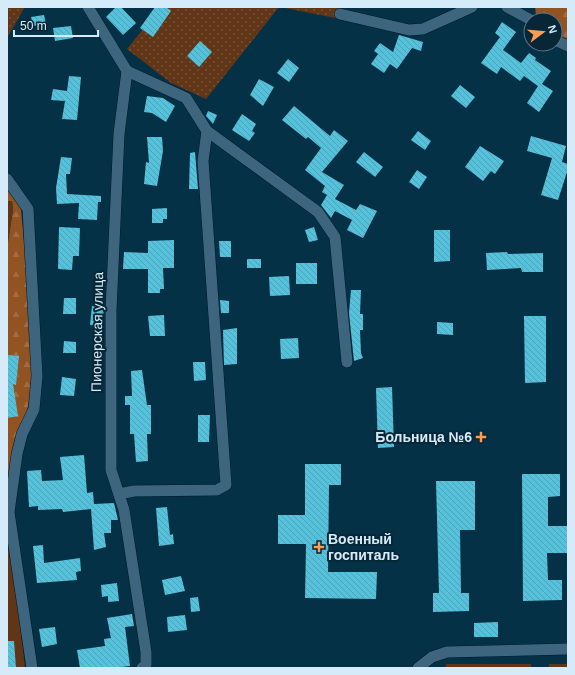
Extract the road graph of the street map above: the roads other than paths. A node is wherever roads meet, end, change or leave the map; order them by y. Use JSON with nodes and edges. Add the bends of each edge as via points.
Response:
{"nodes":[{"id":1,"x":88,"y":7,"type":"edge"},
{"id":2,"x":472,"y":7,"type":"edge"},
{"id":3,"x":507,"y":7,"type":"edge"},
{"id":4,"x":340,"y":14,"type":"dead end"},
{"id":5,"x":523,"y":15,"type":"edge"},
{"id":6,"x":127,"y":71,"type":"junction"},
{"id":7,"x":207,"y":131,"type":"junction"},
{"id":8,"x":7,"y":179,"type":"edge"},
{"id":9,"x":346,"y":362,"type":"dead end"},
{"id":10,"x":120,"y":494,"type":"junction"},
{"id":11,"x":568,"y":649,"type":"edge"},
{"id":12,"x":144,"y":667,"type":"edge"},
{"id":13,"x":32,"y":668,"type":"edge"},
{"id":14,"x":418,"y":668,"type":"edge"}],
"edges":[{"from":1,"to":6,"type":"street"},
{"from":2,"to":4,"type":"street","via":[[423,30],[409,30]]},
{"from":3,"to":5,"type":"street"},
{"from":6,"to":7,"type":"street","via":[[186,98]]},
{"from":6,"to":10,"type":"street","name":"Пионерская улица","via":[[119,134],[111,310],[111,470]]},
{"from":7,"to":9,"type":"street","via":[[318,212],[335,237]]},
{"from":7,"to":10,"type":"street","via":[[203,161],[226,485],[217,490],[134,491]]},
{"from":8,"to":13,"type":"street","via":[[28,210],[37,376],[34,409],[22,434],[17,454],[9,512]]},
{"from":10,"to":12,"type":"street","name":"Пионерская улица","via":[[146,652]]},
{"from":11,"to":14,"type":"street","via":[[447,652],[432,657]]}]}
